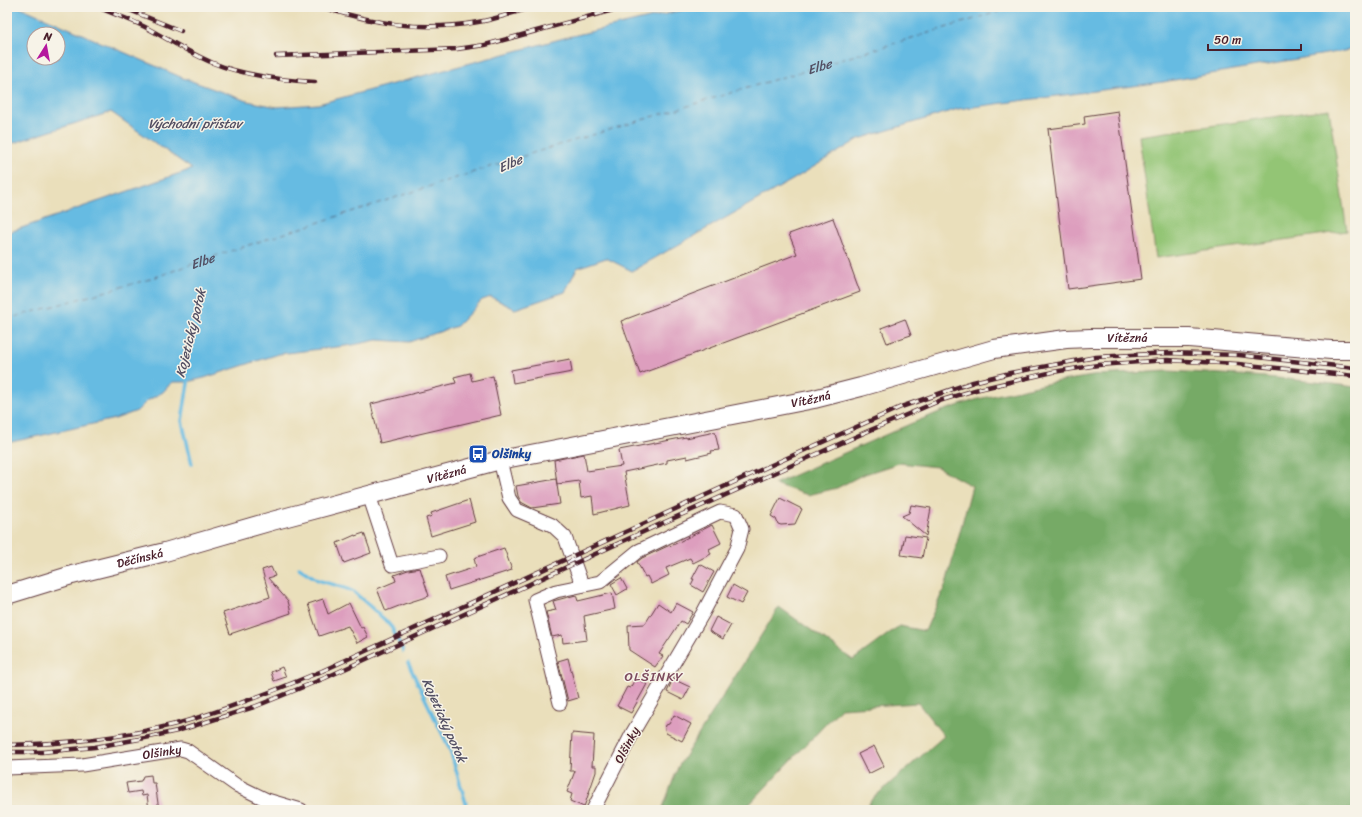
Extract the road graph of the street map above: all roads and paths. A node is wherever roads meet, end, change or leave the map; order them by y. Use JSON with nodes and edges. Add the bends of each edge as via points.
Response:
{"nodes":[{"id":1,"x":1355,"y":350,"type":"edge"},
{"id":2,"x":500,"y":460,"type":"junction"},
{"id":3,"x":369,"y":495,"type":"junction"},
{"id":4,"x":272,"y":521,"type":"joint"},
{"id":5,"x":439,"y":556,"type":"dead end"},
{"id":6,"x":582,"y":585,"type":"junction"},
{"id":7,"x":7,"y":595,"type":"edge"},
{"id":8,"x":560,"y":703,"type":"dead end"},
{"id":9,"x":7,"y":768,"type":"edge"},
{"id":10,"x":301,"y":810,"type":"edge"},
{"id":11,"x":593,"y":810,"type":"edge"}],
"edges":[{"from":1,"to":2,"type":"main road","name":"Vítězná","via":[[1189,338],[1090,338],[1047,341],[994,349],[814,399]]},
{"from":2,"to":3,"type":"main road","name":"Vítězná"},
{"from":2,"to":6,"type":"street","via":[[509,498],[518,510],[552,525],[565,537]]},
{"from":3,"to":4,"type":"main road","name":"Vítězná"},
{"from":3,"to":5,"type":"street","via":[[392,565]]},
{"from":4,"to":7,"type":"main road","name":"Děčínská"},
{"from":6,"to":8,"type":"street","name":"Olšinky","via":[[556,591],[535,600]]},
{"from":6,"to":11,"type":"street","name":"Olšinky","via":[[600,582],[638,551],[720,512],[736,515],[742,529],[737,549]]},
{"from":9,"to":10,"type":"street","name":"Olšinky","via":[[82,765],[181,749],[188,751],[236,785],[267,800]]}]}
